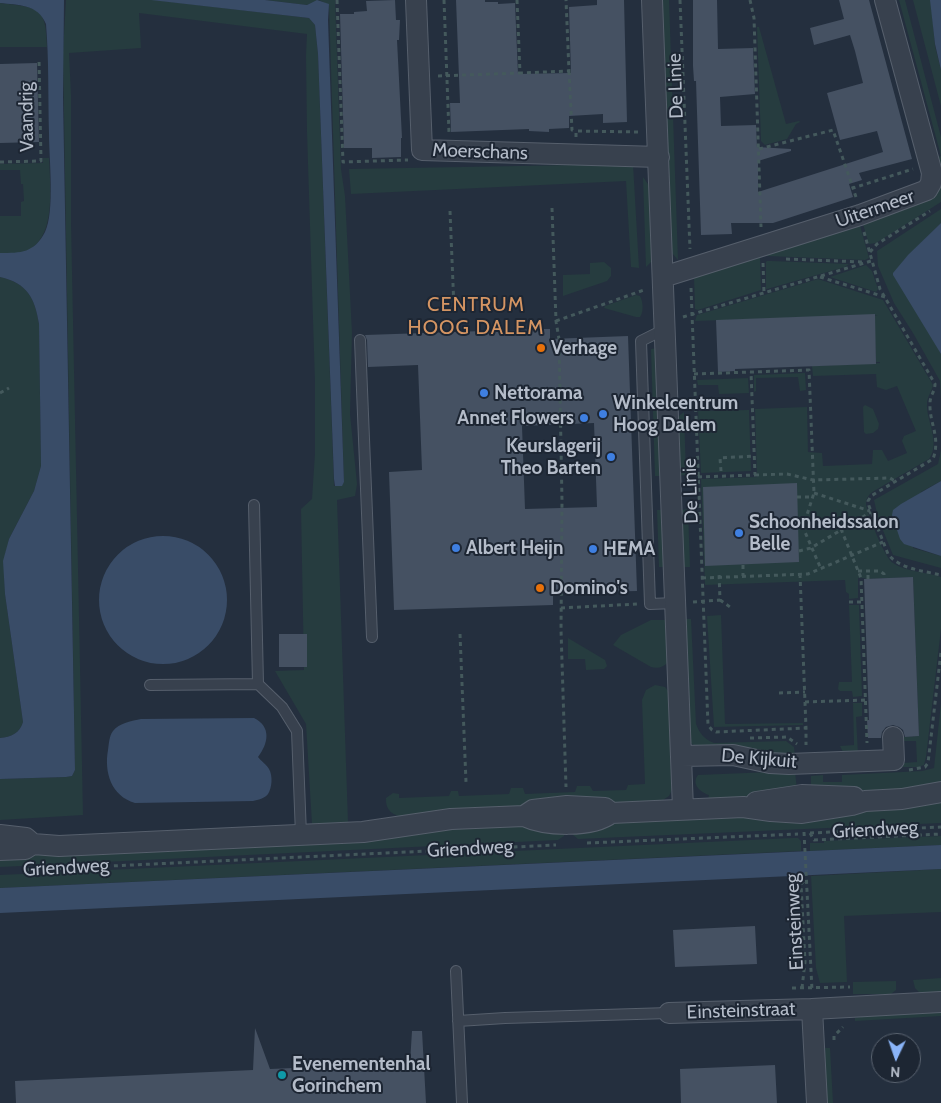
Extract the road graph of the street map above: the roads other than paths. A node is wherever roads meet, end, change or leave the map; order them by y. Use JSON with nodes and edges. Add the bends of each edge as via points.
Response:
{"nodes":[{"id":1,"x":416,"y":0,"type":"edge"},
{"id":2,"x":652,"y":0,"type":"edge"},
{"id":3,"x":885,"y":0,"type":"edge"},
{"id":4,"x":659,"y":157,"type":"junction"},
{"id":5,"x":663,"y":277,"type":"junction"},
{"id":6,"x":665,"y":324,"type":"junction"},
{"id":7,"x":360,"y":340,"type":"dead end"},
{"id":8,"x":254,"y":505,"type":"dead end"},
{"id":9,"x":675,"y":602,"type":"junction"},
{"id":10,"x":372,"y":637,"type":"dead end"},
{"id":11,"x":258,"y":684,"type":"junction"},
{"id":12,"x":150,"y":685,"type":"dead end"},
{"id":13,"x":893,"y":738,"type":"dead end"},
{"id":14,"x":681,"y":756,"type":"junction"},
{"id":15,"x":941,"y":792,"type":"edge"},
{"id":16,"x":865,"y":801,"type":"junction"},
{"id":17,"x":743,"y":807,"type":"junction"},
{"id":18,"x":683,"y":809,"type":"junction"},
{"id":19,"x":0,"y":835,"type":"edge"},
{"id":20,"x":301,"y":835,"type":"junction"},
{"id":21,"x":33,"y":844,"type":"junction"},
{"id":22,"x":0,"y":850,"type":"edge"},
{"id":23,"x":456,"y":971,"type":"dead end"},
{"id":24,"x":941,"y":1002,"type":"edge"},
{"id":25,"x":812,"y":1008,"type":"junction"},
{"id":26,"x":669,"y":1013,"type":"joint"},
{"id":27,"x":458,"y":1021,"type":"junction"},
{"id":28,"x":462,"y":1103,"type":"edge"},
{"id":29,"x":817,"y":1103,"type":"edge"}],
"edges":[{"from":1,"to":4,"type":"street","name":"Moerschans","via":[[422,150]]},
{"from":2,"to":4,"type":"street","name":"De Linie"},
{"from":3,"to":5,"type":"street","name":"Uitermeer","via":[[932,173],[932,182],[927,190],[860,215]]},
{"from":4,"to":5,"type":"street","name":"De Linie"},
{"from":5,"to":6,"type":"street","name":"De Linie"},
{"from":6,"to":9,"type":"street","name":"De Linie"},
{"from":6,"to":9,"type":"lane","via":[[641,341],[650,604]]},
{"from":7,"to":10,"type":"lane"},
{"from":8,"to":11,"type":"lane"},
{"from":9,"to":14,"type":"street","name":"De Linie"},
{"from":11,"to":12,"type":"lane"},
{"from":11,"to":20,"type":"lane","via":[[282,707],[297,731]]},
{"from":13,"to":14,"type":"street","name":"De Kijkuit","via":[[894,760],[770,763],[733,755]]},
{"from":14,"to":18,"type":"street","name":"De Linie"},
{"from":15,"to":16,"type":"street","name":"Griendweg"},
{"from":16,"to":17,"type":"street","name":"Griendweg","via":[[802,812]]},
{"from":16,"to":17,"type":"street","name":"Griendweg","via":[[853,797],[802,795],[757,801]]},
{"from":17,"to":18,"type":"street","name":"Griendweg"},
{"from":18,"to":20,"type":"street","name":"Griendweg","via":[[611,812],[604,818],[568,824],[534,821],[524,816],[451,819],[363,832]]},
{"from":19,"to":21,"type":"street","name":"Griendweg","via":[[26,838]]},
{"from":20,"to":21,"type":"street","name":"Griendweg","via":[[60,846]]},
{"from":21,"to":22,"type":"street","name":"Griendweg","via":[[25,849]]},
{"from":23,"to":27,"type":"lane"},
{"from":24,"to":25,"type":"street","name":"Einsteinstraat"},
{"from":25,"to":26,"type":"street","name":"Einsteinstraat"},
{"from":25,"to":29,"type":"street","name":"Einsteinstraat"},
{"from":26,"to":27,"type":"lane"},
{"from":27,"to":28,"type":"lane"}]}
